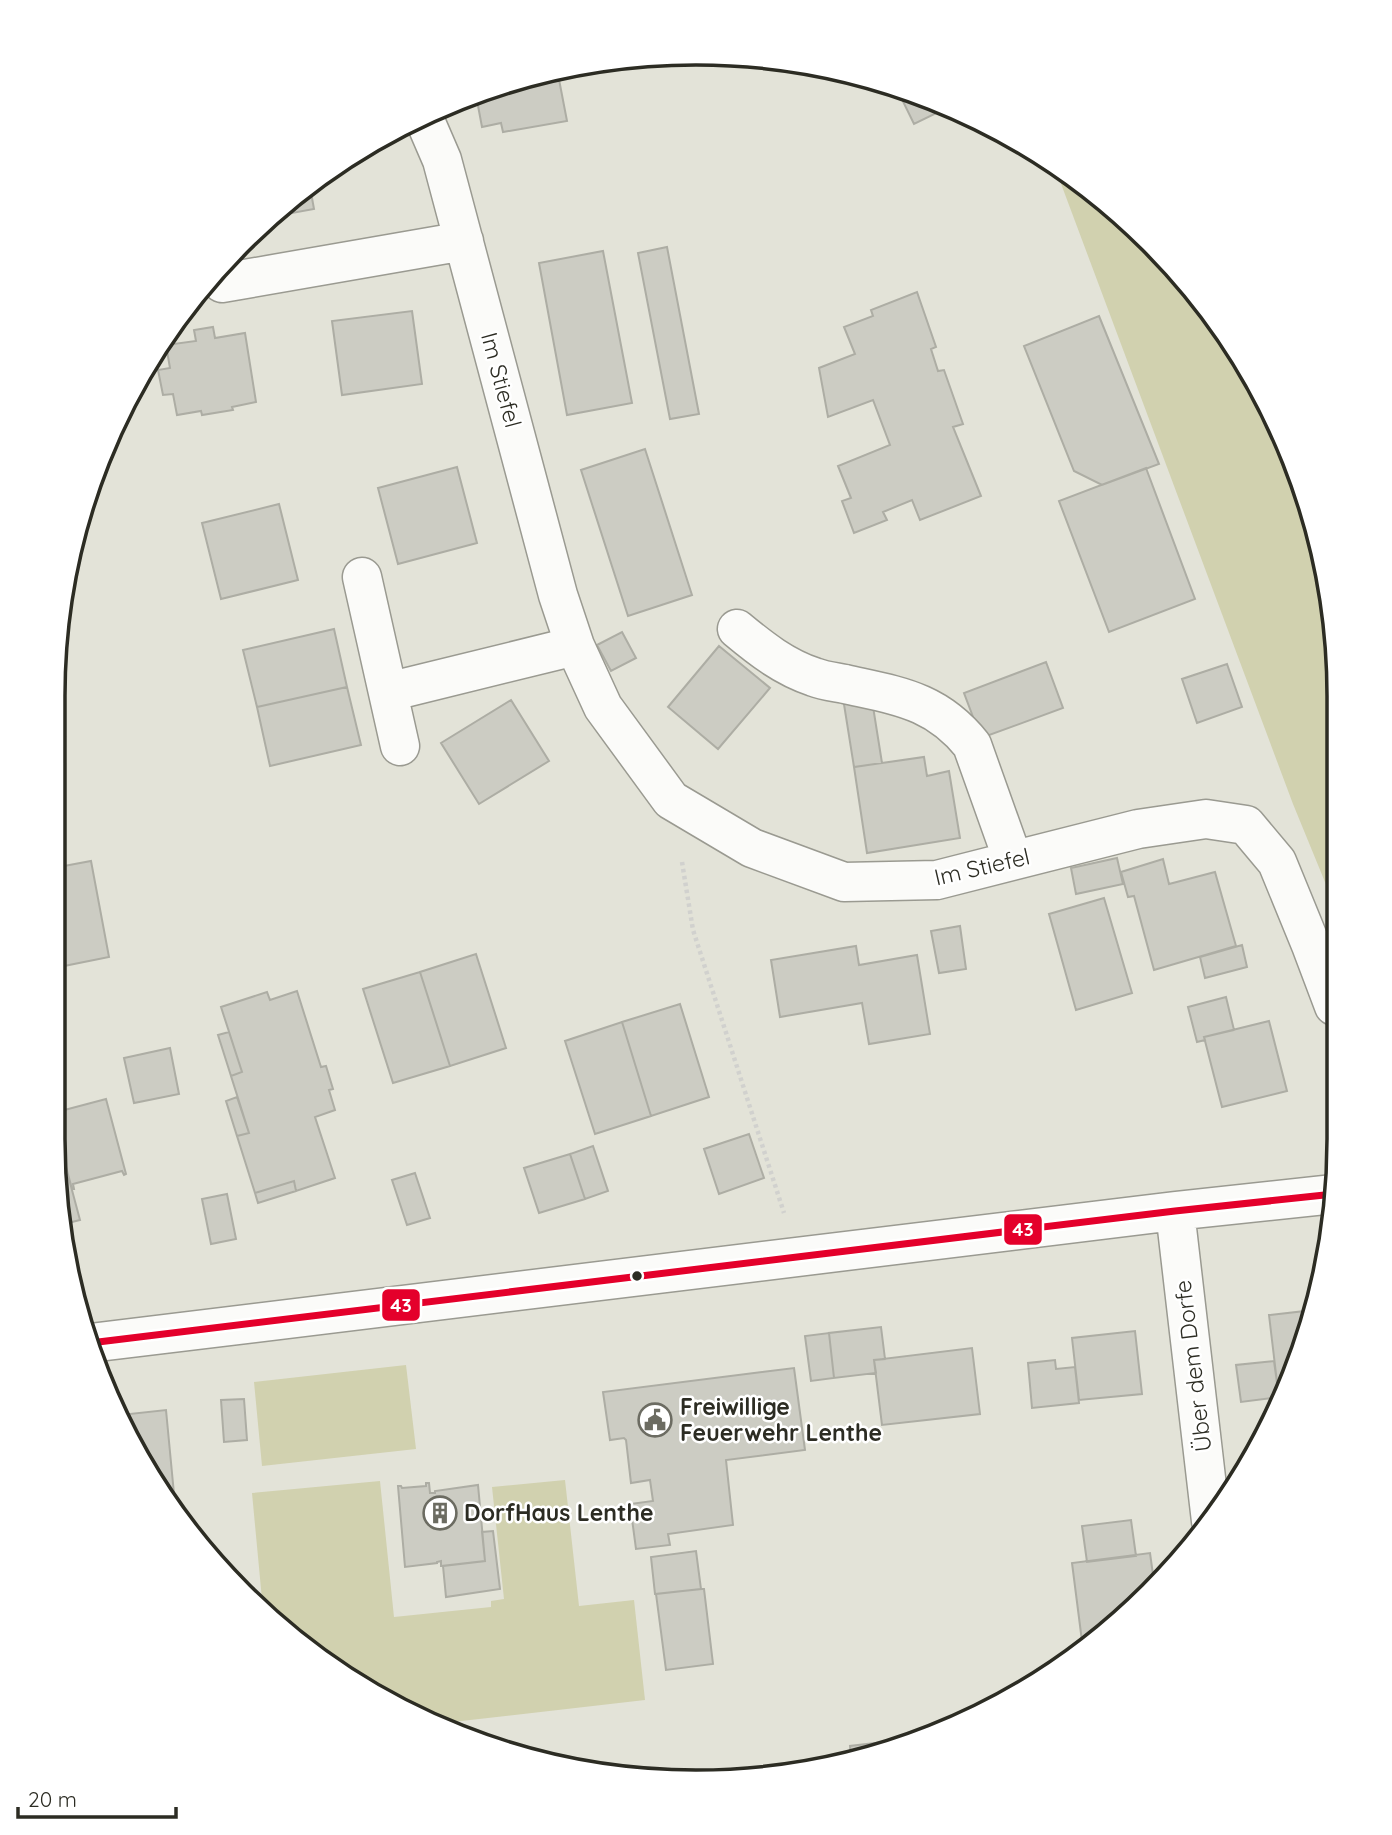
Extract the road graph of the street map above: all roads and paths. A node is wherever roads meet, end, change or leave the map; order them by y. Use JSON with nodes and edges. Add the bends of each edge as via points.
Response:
{"nodes":[{"id":1,"x":427,"y":125,"type":"edge"},
{"id":2,"x":464,"y":241,"type":"junction"},
{"id":3,"x":222,"y":283,"type":"dead end"},
{"id":4,"x":362,"y":577,"type":"dead end"},
{"id":5,"x":737,"y":629,"type":"dead end"},
{"id":6,"x":575,"y":646,"type":"junction"},
{"id":7,"x":388,"y":692,"type":"junction"},
{"id":8,"x":400,"y":746,"type":"dead end"},
{"id":9,"x":1013,"y":860,"type":"junction"},
{"id":10,"x":693,"y":930,"type":"dead end"},
{"id":11,"x":1327,"y":987,"type":"edge"},
{"id":12,"x":1325,"y":1195,"type":"edge"},
{"id":13,"x":1175,"y":1210,"type":"junction"},
{"id":14,"x":798,"y":1257,"type":"junction"},
{"id":15,"x":98,"y":1342,"type":"edge"},
{"id":16,"x":1209,"y":1506,"type":"edge"}],
"edges":[{"from":1,"to":2,"type":"street","name":"Im Stiefel","via":[[442,160]]},
{"from":2,"to":3,"type":"street"},
{"from":2,"to":6,"type":"street","name":"Im Stiefel"},
{"from":4,"to":7,"type":"street"},
{"from":5,"to":9,"type":"street","via":[[776,660],[814,678],[906,697],[947,719],[972,745]]},
{"from":6,"to":7,"type":"street"},
{"from":6,"to":9,"type":"street","name":"Im Stiefel","via":[[603,707],[671,800],[752,848],[844,881],[937,880]]},
{"from":7,"to":8,"type":"street"},
{"from":9,"to":11,"type":"street","name":"Im Stiefel","via":[[1138,829],[1206,819],[1247,825],[1277,862]]},
{"from":10,"to":14,"type":"path"},
{"from":12,"to":13,"type":"street"},
{"from":13,"to":14,"type":"street"},
{"from":13,"to":16,"type":"street","name":"Über dem Dorfe"},
{"from":14,"to":15,"type":"street"}]}
